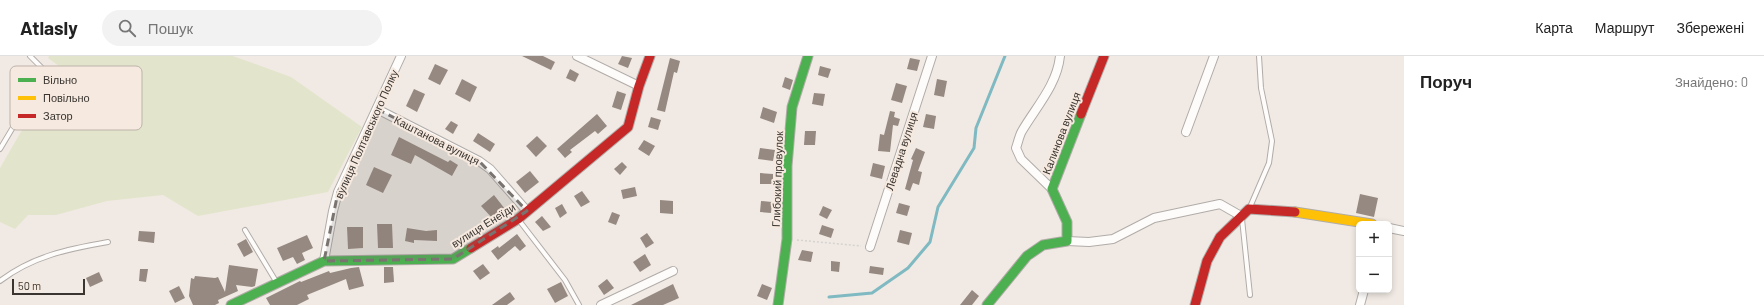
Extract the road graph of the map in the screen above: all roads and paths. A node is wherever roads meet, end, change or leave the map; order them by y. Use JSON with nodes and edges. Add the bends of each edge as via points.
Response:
{"nodes":[{"id":1,"x":30,"y":56,"type":"edge"},
{"id":2,"x":401,"y":56,"type":"edge"},
{"id":3,"x":577,"y":56,"type":"edge"},
{"id":4,"x":650,"y":56,"type":"edge"},
{"id":5,"x":808,"y":56,"type":"edge"},
{"id":6,"x":932,"y":56,"type":"edge"},
{"id":7,"x":1060,"y":56,"type":"edge"},
{"id":8,"x":1104,"y":56,"type":"edge"},
{"id":9,"x":1214,"y":56,"type":"edge"},
{"id":10,"x":1259,"y":56,"type":"edge"},
{"id":11,"x":40,"y":66,"type":"edge"},
{"id":12,"x":639,"y":86,"type":"junction"},
{"id":13,"x":377,"y":110,"type":"junction"},
{"id":14,"x":11,"y":130,"type":"edge"},
{"id":15,"x":1186,"y":132,"type":"dead end"},
{"id":16,"x":0,"y":149,"type":"edge"},
{"id":17,"x":1052,"y":189,"type":"junction"},
{"id":18,"x":1249,"y":210,"type":"junction"},
{"id":19,"x":527,"y":211,"type":"junction"},
{"id":20,"x":1241,"y":216,"type":"junction"},
{"id":21,"x":518,"y":219,"type":"junction"},
{"id":22,"x":1359,"y":221,"type":"edge"},
{"id":23,"x":1392,"y":229,"type":"edge"},
{"id":24,"x":245,"y":230,"type":"dead end"},
{"id":25,"x":1404,"y":231,"type":"edge"},
{"id":26,"x":787,"y":239,"type":"junction"},
{"id":27,"x":1067,"y":240,"type":"junction"},
{"id":28,"x":108,"y":242,"type":"dead end"},
{"id":29,"x":870,"y":247,"type":"joint"},
{"id":30,"x":324,"y":261,"type":"junction"},
{"id":31,"x":673,"y":271,"type":"dead end"},
{"id":32,"x":0,"y":281,"type":"edge"},
{"id":33,"x":277,"y":283,"type":"junction"},
{"id":34,"x":1363,"y":293,"type":"edge"},
{"id":35,"x":1250,"y":294,"type":"dead end"},
{"id":36,"x":231,"y":305,"type":"edge"},
{"id":37,"x":579,"y":305,"type":"edge"},
{"id":38,"x":601,"y":305,"type":"edge"},
{"id":39,"x":778,"y":305,"type":"edge"},
{"id":40,"x":987,"y":305,"type":"edge"},
{"id":41,"x":1195,"y":305,"type":"edge"},
{"id":42,"x":1360,"y":305,"type":"edge"}],
"edges":[{"from":1,"to":11,"type":"lane"},
{"from":2,"to":13,"type":"street","name":"вулиця Полтавського Полку"},
{"from":3,"to":12,"type":"street"},
{"from":4,"to":12,"type":"street","name":"вулиця Енеїди"},
{"from":5,"to":26,"type":"street","name":"Глибокий провулок","via":[[792,107],[787,166]]},
{"from":6,"to":29,"type":"street","name":"Левадна вулиця"},
{"from":7,"to":17,"type":"street","via":[[1059,65],[1047,93],[1022,132],[1016,148],[1021,159]]},
{"from":8,"to":17,"type":"street","name":"Калинова вулиця"},
{"from":9,"to":15,"type":"street"},
{"from":10,"to":18,"type":"lane","via":[[1260,88],[1272,141],[1269,163]]},
{"from":12,"to":19,"type":"street","name":"вулиця Енеїди","via":[[628,128]]},
{"from":13,"to":19,"type":"street","name":"Каштанова вулиця","via":[[480,160]]},
{"from":13,"to":30,"type":"street","name":"вулиця Полтавського Полку","via":[[338,192]]},
{"from":14,"to":16,"type":"lane"},
{"from":17,"to":27,"type":"street","name":"Калинова вулиця","via":[[1067,222]]},
{"from":18,"to":20,"type":"street"},
{"from":18,"to":22,"type":"street","via":[[1282,210]]},
{"from":19,"to":21,"type":"street","name":"вулиця Енеїди"},
{"from":20,"to":27,"type":"street","via":[[1220,204],[1154,218],[1113,239],[1089,242]]},
{"from":20,"to":35,"type":"lane"},
{"from":20,"to":41,"type":"street","via":[[1220,237],[1207,261]]},
{"from":21,"to":30,"type":"street","name":"вулиця Енеїди","via":[[453,258]]},
{"from":21,"to":37,"type":"lane","via":[[565,280]]},
{"from":23,"to":25,"type":"street"},
{"from":24,"to":33,"type":"lane"},
{"from":26,"to":29,"type":"path"},
{"from":26,"to":39,"type":"street","name":"Глибокий провулок"},
{"from":27,"to":40,"type":"street","via":[[1043,245],[1027,256]]},
{"from":28,"to":32,"type":"lane","via":[[55,252],[22,266]]},
{"from":30,"to":33,"type":"street","name":"вулиця Енеїди"},
{"from":31,"to":38,"type":"street"},
{"from":33,"to":36,"type":"street","name":"вулиця Енеїди"},
{"from":34,"to":42,"type":"street"}]}
